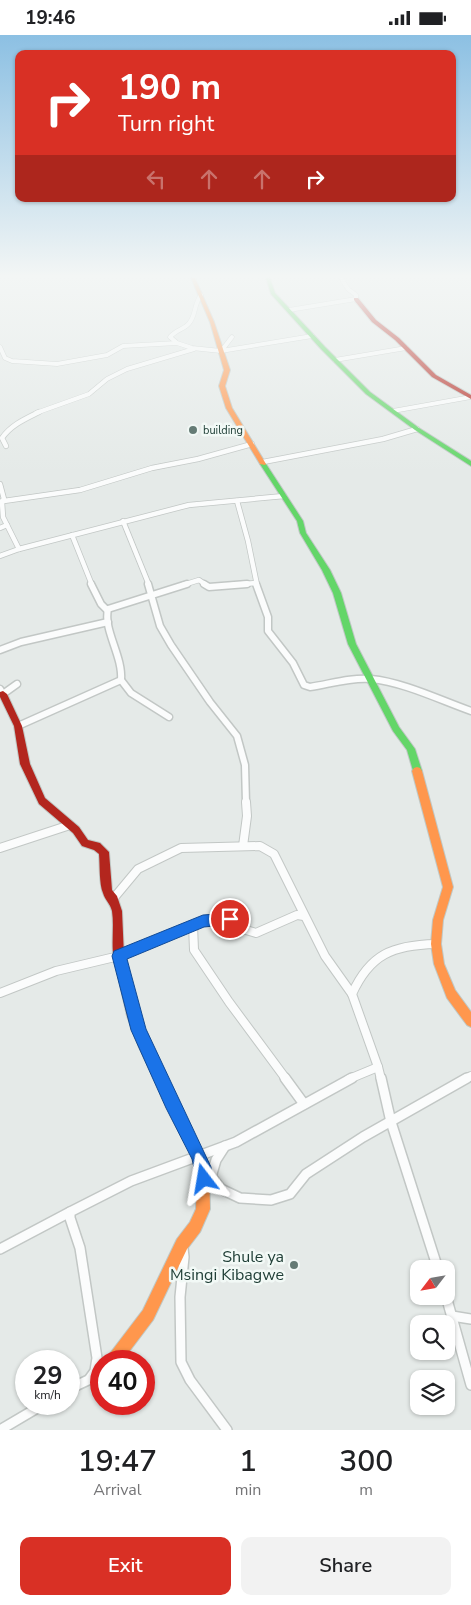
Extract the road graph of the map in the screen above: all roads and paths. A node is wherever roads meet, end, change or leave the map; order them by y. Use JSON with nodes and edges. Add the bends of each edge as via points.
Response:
{"nodes":[{"id":1,"x":175,"y":343,"type":"edge"},
{"id":2,"x":177,"y":343,"type":"edge"},
{"id":3,"x":219,"y":343,"type":"edge"},
{"id":4,"x":226,"y":343,"type":"edge"},
{"id":5,"x":269,"y":343,"type":"edge"},
{"id":6,"x":319,"y":343,"type":"edge"},
{"id":7,"x":400,"y":343,"type":"edge"},
{"id":8,"x":0,"y":347,"type":"edge"},
{"id":9,"x":406,"y":348,"type":"junction"},
{"id":10,"x":198,"y":349,"type":"junction"},
{"id":11,"x":221,"y":351,"type":"junction"},
{"id":12,"x":335,"y":361,"type":"junction"},
{"id":13,"x":471,"y":397,"type":"edge"},
{"id":14,"x":394,"y":411,"type":"junction"},
{"id":15,"x":416,"y":429,"type":"junction"},
{"id":16,"x":252,"y":443,"type":"junction"},
{"id":17,"x":6,"y":446,"type":"dead end"},
{"id":18,"x":263,"y":462,"type":"junction"},
{"id":19,"x":471,"y":464,"type":"edge"},
{"id":20,"x":0,"y":484,"type":"edge"},
{"id":21,"x":284,"y":496,"type":"junction"},
{"id":22,"x":237,"y":501,"type":"junction"},
{"id":23,"x":2,"y":502,"type":"edge"},
{"id":24,"x":123,"y":521,"type":"junction"},
{"id":25,"x":7,"y":525,"type":"junction"},
{"id":26,"x":0,"y":528,"type":"edge"},
{"id":27,"x":72,"y":535,"type":"junction"},
{"id":28,"x":19,"y":549,"type":"junction"},
{"id":29,"x":0,"y":556,"type":"edge"},
{"id":30,"x":256,"y":583,"type":"junction"},
{"id":31,"x":153,"y":595,"type":"junction"},
{"id":32,"x":107,"y":610,"type":"junction"},
{"id":33,"x":108,"y":622,"type":"junction"},
{"id":34,"x":0,"y":650,"type":"edge"},
{"id":35,"x":370,"y":679,"type":"junction"},
{"id":36,"x":121,"y":680,"type":"junction"},
{"id":37,"x":17,"y":684,"type":"dead end"},
{"id":38,"x":1,"y":691,"type":"edge"},
{"id":39,"x":471,"y":711,"type":"edge"},
{"id":40,"x":169,"y":717,"type":"dead end"},
{"id":41,"x":18,"y":725,"type":"junction"},
{"id":42,"x":70,"y":825,"type":"junction"},
{"id":43,"x":243,"y":846,"type":"junction"},
{"id":44,"x":0,"y":848,"type":"edge"},
{"id":45,"x":113,"y":899,"type":"junction"},
{"id":46,"x":304,"y":916,"type":"junction"},
{"id":47,"x":192,"y":925,"type":"junction"},
{"id":48,"x":436,"y":944,"type":"junction"},
{"id":49,"x":119,"y":956,"type":"junction"},
{"id":50,"x":0,"y":993,"type":"edge"},
{"id":51,"x":352,"y":994,"type":"junction"},
{"id":52,"x":471,"y":1021,"type":"edge"},
{"id":53,"x":378,"y":1067,"type":"junction"},
{"id":54,"x":471,"y":1076,"type":"edge"},
{"id":55,"x":304,"y":1103,"type":"junction"},
{"id":56,"x":391,"y":1122,"type":"junction"},
{"id":57,"x":224,"y":1145,"type":"junction"},
{"id":58,"x":198,"y":1155,"type":"junction"},
{"id":59,"x":203,"y":1167,"type":"junction"},
{"id":60,"x":211,"y":1177,"type":"junction"},
{"id":61,"x":70,"y":1212,"type":"junction"},
{"id":62,"x":182,"y":1244,"type":"junction"},
{"id":63,"x":0,"y":1249,"type":"edge"},
{"id":64,"x":435,"y":1260,"type":"edge"},
{"id":65,"x":455,"y":1316,"type":"edge"},
{"id":66,"x":471,"y":1319,"type":"edge"},
{"id":67,"x":455,"y":1327,"type":"edge"},
{"id":68,"x":96,"y":1350,"type":"edge"},
{"id":69,"x":121,"y":1350,"type":"edge"},
{"id":70,"x":90,"y":1378,"type":"edge"},
{"id":71,"x":80,"y":1383,"type":"edge"},
{"id":72,"x":471,"y":1385,"type":"edge"},
{"id":73,"x":25,"y":1415,"type":"edge"},
{"id":74,"x":0,"y":1430,"type":"edge"},
{"id":75,"x":227,"y":1430,"type":"edge"}],
"edges":[{"from":1,"to":8,"type":"street","via":[[123,346],[107,355],[43,365],[6,359]]},
{"from":2,"to":10,"type":"street"},
{"from":3,"to":11,"type":"street"},
{"from":4,"to":11,"type":"street"},
{"from":5,"to":11,"type":"street"},
{"from":6,"to":12,"type":"street"},
{"from":7,"to":9,"type":"street"},
{"from":9,"to":12,"type":"street"},
{"from":9,"to":13,"type":"street","via":[[438,379]]},
{"from":10,"to":11,"type":"street"},
{"from":10,"to":17,"type":"street","via":[[130,368],[105,380],[88,395],[28,417],[4,433],[2,438]]},
{"from":11,"to":16,"type":"street","via":[[227,373],[222,386],[229,408]]},
{"from":12,"to":14,"type":"street","via":[[368,393]]},
{"from":13,"to":14,"type":"street"},
{"from":14,"to":15,"type":"street"},
{"from":15,"to":18,"type":"street","via":[[383,439]]},
{"from":15,"to":19,"type":"street"},
{"from":16,"to":18,"type":"street"},
{"from":16,"to":23,"type":"street","via":[[80,490]]},
{"from":18,"to":21,"type":"street"},
{"from":20,"to":23,"type":"street"},
{"from":21,"to":22,"type":"street"},
{"from":21,"to":35,"type":"street","via":[[326,569],[337,593],[352,644]]},
{"from":22,"to":24,"type":"street","via":[[189,505]]},
{"from":22,"to":30,"type":"street"},
{"from":23,"to":25,"type":"street"},
{"from":24,"to":27,"type":"street"},
{"from":24,"to":31,"type":"street"},
{"from":25,"to":26,"type":"street"},
{"from":25,"to":28,"type":"street"},
{"from":27,"to":28,"type":"street"},
{"from":27,"to":32,"type":"street","via":[[91,584]]},
{"from":28,"to":29,"type":"street"},
{"from":30,"to":31,"type":"street","via":[[209,587],[199,580]]},
{"from":30,"to":35,"type":"street","via":[[266,611],[268,631],[293,663],[304,685],[310,687]]},
{"from":31,"to":32,"type":"street"},
{"from":31,"to":43,"type":"street","via":[[160,626],[171,645],[242,747],[247,816]]},
{"from":32,"to":33,"type":"street"},
{"from":33,"to":34,"type":"street"},
{"from":33,"to":36,"type":"street"},
{"from":35,"to":39,"type":"street","via":[[388,682]]},
{"from":35,"to":48,"type":"street","via":[[396,729],[411,749],[448,887],[438,920]]},
{"from":36,"to":40,"type":"street","via":[[131,693]]},
{"from":36,"to":41,"type":"street"},
{"from":37,"to":38,"type":"street"},
{"from":38,"to":41,"type":"street"},
{"from":41,"to":42,"type":"street","via":[[25,764],[42,801]]},
{"from":42,"to":44,"type":"street"},
{"from":42,"to":45,"type":"street","via":[[84,843],[97,846],[104,852],[105,881]]},
{"from":43,"to":45,"type":"street","via":[[181,848],[138,869]]},
{"from":43,"to":46,"type":"street","via":[[260,846],[274,854]]},
{"from":45,"to":49,"type":"street","via":[[117,911]]},
{"from":46,"to":47,"type":"street","via":[[297,915],[256,933],[230,919]]},
{"from":46,"to":51,"type":"street","via":[[325,956]]},
{"from":47,"to":49,"type":"street"},
{"from":47,"to":55,"type":"street","via":[[194,950],[228,1002]]},
{"from":48,"to":51,"type":"street","via":[[405,945],[379,955]]},
{"from":48,"to":52,"type":"street","via":[[445,983]]},
{"from":49,"to":50,"type":"street","via":[[61,970]]},
{"from":49,"to":58,"type":"street","via":[[133,1016],[144,1045]]},
{"from":51,"to":53,"type":"street"},
{"from":53,"to":55,"type":"street"},
{"from":53,"to":56,"type":"street"},
{"from":54,"to":56,"type":"street"},
{"from":55,"to":57,"type":"street","via":[[236,1142]]},
{"from":56,"to":60,"type":"street","via":[[306,1174],[290,1194],[271,1200],[240,1198],[221,1189]]},
{"from":56,"to":64,"type":"street"},
{"from":57,"to":58,"type":"street"},
{"from":57,"to":60,"type":"street"},
{"from":58,"to":59,"type":"street"},
{"from":58,"to":61,"type":"street","via":[[131,1181]]},
{"from":59,"to":60,"type":"street"},
{"from":59,"to":62,"type":"street","via":[[203,1209]]},
{"from":61,"to":63,"type":"street"},
{"from":61,"to":68,"type":"street","via":[[80,1247]]},
{"from":62,"to":69,"type":"street","via":[[148,1315]]},
{"from":62,"to":75,"type":"street","via":[[181,1362]]},
{"from":65,"to":66,"type":"street"},
{"from":67,"to":72,"type":"street"},
{"from":70,"to":71,"type":"street"},
{"from":73,"to":74,"type":"street"}]}
